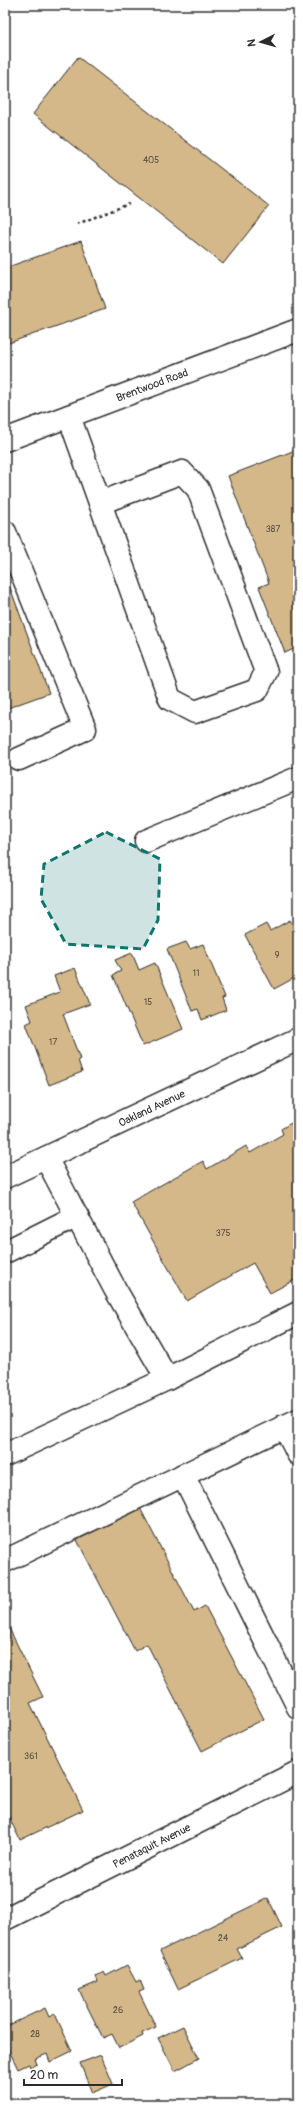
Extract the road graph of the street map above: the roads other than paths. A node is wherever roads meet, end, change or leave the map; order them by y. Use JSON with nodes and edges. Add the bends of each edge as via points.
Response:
{"nodes":[{"id":1,"x":298,"y":330,"type":"edge"},
{"id":2,"x":69,"y":416,"type":"junction"},
{"id":3,"x":5,"y":440,"type":"edge"},
{"id":4,"x":100,"y":503,"type":"junction"},
{"id":5,"x":5,"y":532,"type":"edge"},
{"id":6,"x":19,"y":759,"type":"dead end"},
{"id":7,"x":298,"y":778,"type":"edge"},
{"id":8,"x":146,"y":841,"type":"dead end"},
{"id":9,"x":298,"y":1039,"type":"edge"},
{"id":10,"x":46,"y":1158,"type":"junction"},
{"id":11,"x":5,"y":1177,"type":"edge"},
{"id":12,"x":77,"y":1216,"type":"junction"},
{"id":13,"x":5,"y":1252,"type":"edge"},
{"id":14,"x":298,"y":1313,"type":"edge"},
{"id":15,"x":167,"y":1379,"type":"junction"},
{"id":16,"x":291,"y":1423,"type":"edge"},
{"id":17,"x":298,"y":1454,"type":"edge"},
{"id":18,"x":5,"y":1455,"type":"edge"},
{"id":19,"x":183,"y":1475,"type":"junction"},
{"id":20,"x":5,"y":1561,"type":"edge"},
{"id":21,"x":298,"y":1707,"type":"edge"},
{"id":22,"x":298,"y":1772,"type":"edge"},
{"id":23,"x":5,"y":1920,"type":"edge"}],
"edges":[{"from":1,"to":2,"type":"street","name":"Brentwood Road"},
{"from":2,"to":3,"type":"street","name":"Brentwood Road"},
{"from":2,"to":4,"type":"street"},
{"from":4,"to":4,"type":"street","via":[[170,699],[195,712],[257,690],[266,672],[198,489],[182,472]]},
{"from":5,"to":6,"type":"street","via":[[85,729]]},
{"from":7,"to":8,"type":"street"},
{"from":9,"to":10,"type":"street","name":"Oakland Avenue"},
{"from":10,"to":11,"type":"street","name":"Oakland Avenue"},
{"from":10,"to":12,"type":"street"},
{"from":12,"to":13,"type":"street"},
{"from":12,"to":15,"type":"street","via":[[115,1289]]},
{"from":14,"to":15,"type":"street"},
{"from":15,"to":18,"type":"street"},
{"from":16,"to":17,"type":"street"},
{"from":16,"to":19,"type":"street"},
{"from":19,"to":20,"type":"street"},
{"from":19,"to":21,"type":"street"},
{"from":22,"to":23,"type":"street","name":"Penataquit Avenue"}]}
